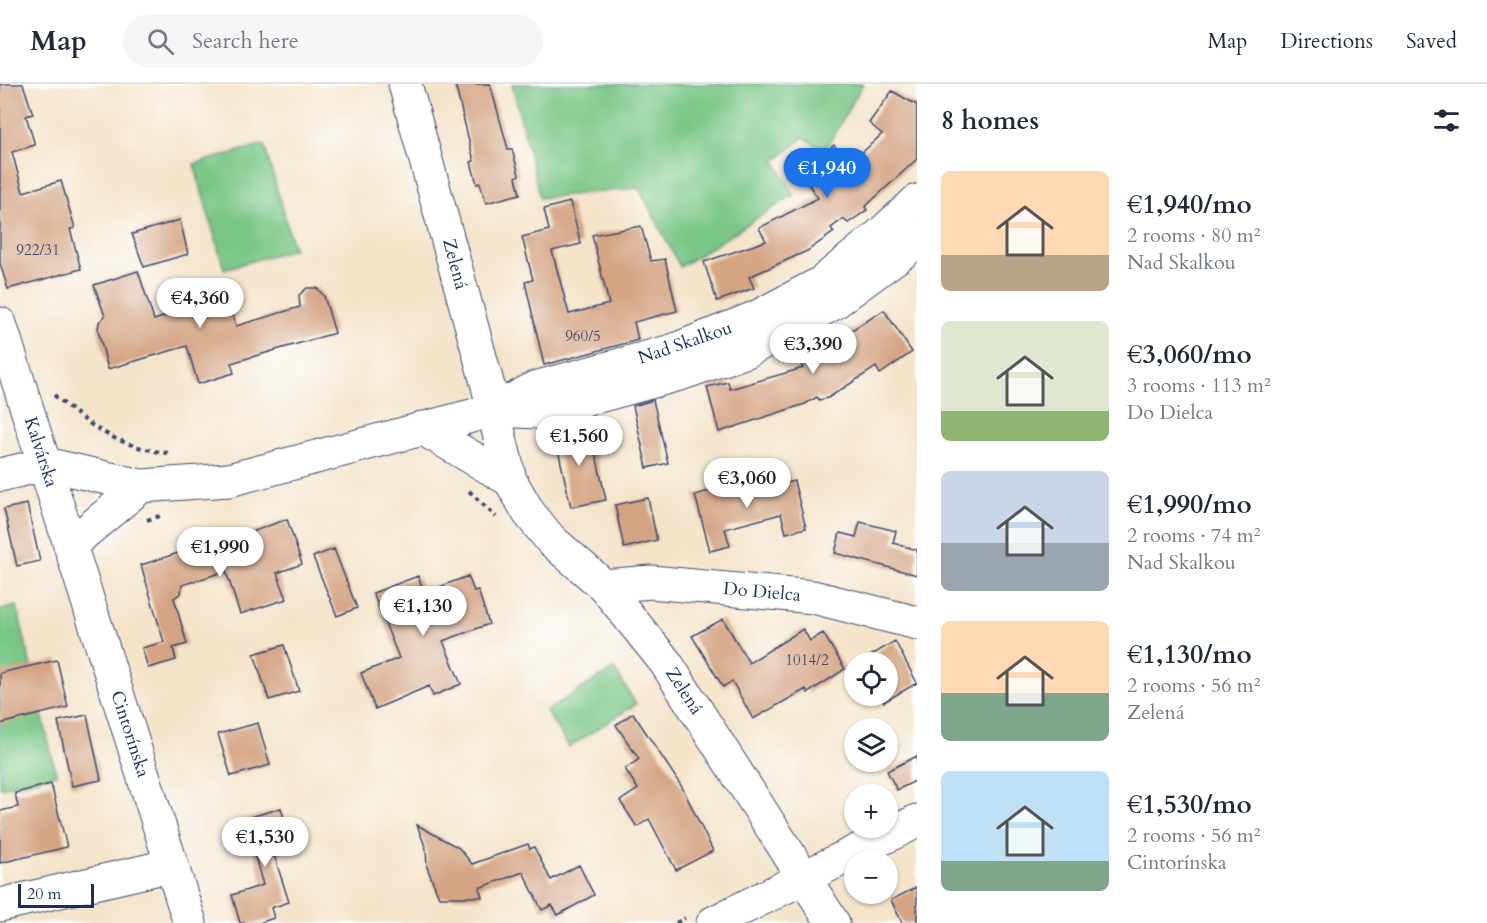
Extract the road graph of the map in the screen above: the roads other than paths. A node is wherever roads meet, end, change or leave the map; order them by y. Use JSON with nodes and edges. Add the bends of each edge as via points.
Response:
{"nodes":[{"id":1,"x":405,"y":84,"type":"edge"},
{"id":2,"x":917,"y":201,"type":"edge"},
{"id":3,"x":917,"y":238,"type":"edge"},
{"id":4,"x":0,"y":324,"type":"edge"},
{"id":5,"x":494,"y":410,"type":"junction"},
{"id":6,"x":422,"y":428,"type":"junction"},
{"id":7,"x":46,"y":464,"type":"junction"},
{"id":8,"x":0,"y":475,"type":"edge"},
{"id":9,"x":510,"y":480,"type":"junction"},
{"id":10,"x":141,"y":486,"type":"junction"},
{"id":11,"x":70,"y":545,"type":"junction"},
{"id":12,"x":604,"y":586,"type":"junction"},
{"id":13,"x":917,"y":623,"type":"edge"},
{"id":14,"x":917,"y":820,"type":"edge"},
{"id":15,"x":172,"y":865,"type":"junction"},
{"id":16,"x":804,"y":878,"type":"junction"},
{"id":17,"x":0,"y":904,"type":"edge"},
{"id":18,"x":190,"y":923,"type":"edge"},
{"id":19,"x":713,"y":923,"type":"edge"},
{"id":20,"x":833,"y":923,"type":"edge"}],
"edges":[{"from":1,"to":5,"type":"street","name":"Zelená"},
{"from":2,"to":5,"type":"street","name":"Nad Skalkou","via":[[821,283],[757,317],[672,351],[535,388]]},
{"from":3,"to":5,"type":"street","name":"Nad Skalkou","via":[[834,303],[747,351],[683,373],[539,412]]},
{"from":4,"to":7,"type":"street","name":"Kalvárska"},
{"from":5,"to":6,"type":"street","name":"Nad Skalkou"},
{"from":5,"to":9,"type":"street","name":"Zelená"},
{"from":6,"to":9,"type":"street","name":"Zelená"},
{"from":6,"to":10,"type":"street","name":"Nad Skalkou","via":[[229,480]]},
{"from":7,"to":8,"type":"street"},
{"from":7,"to":10,"type":"street","name":"Nad Skalkou"},
{"from":7,"to":11,"type":"street","name":"Kalvárska"},
{"from":9,"to":12,"type":"street","name":"Zelená","via":[[551,540]]},
{"from":10,"to":11,"type":"street"},
{"from":11,"to":15,"type":"street","name":"Cintorínska"},
{"from":12,"to":13,"type":"street","name":"Do Dielca","via":[[651,582],[813,597]]},
{"from":12,"to":16,"type":"street","name":"Zelená","via":[[666,663]]},
{"from":14,"to":16,"type":"street"},
{"from":15,"to":17,"type":"street"},
{"from":15,"to":18,"type":"street","name":"Cintorínska"},
{"from":16,"to":19,"type":"street"},
{"from":16,"to":20,"type":"street","name":"Zelená"}]}
